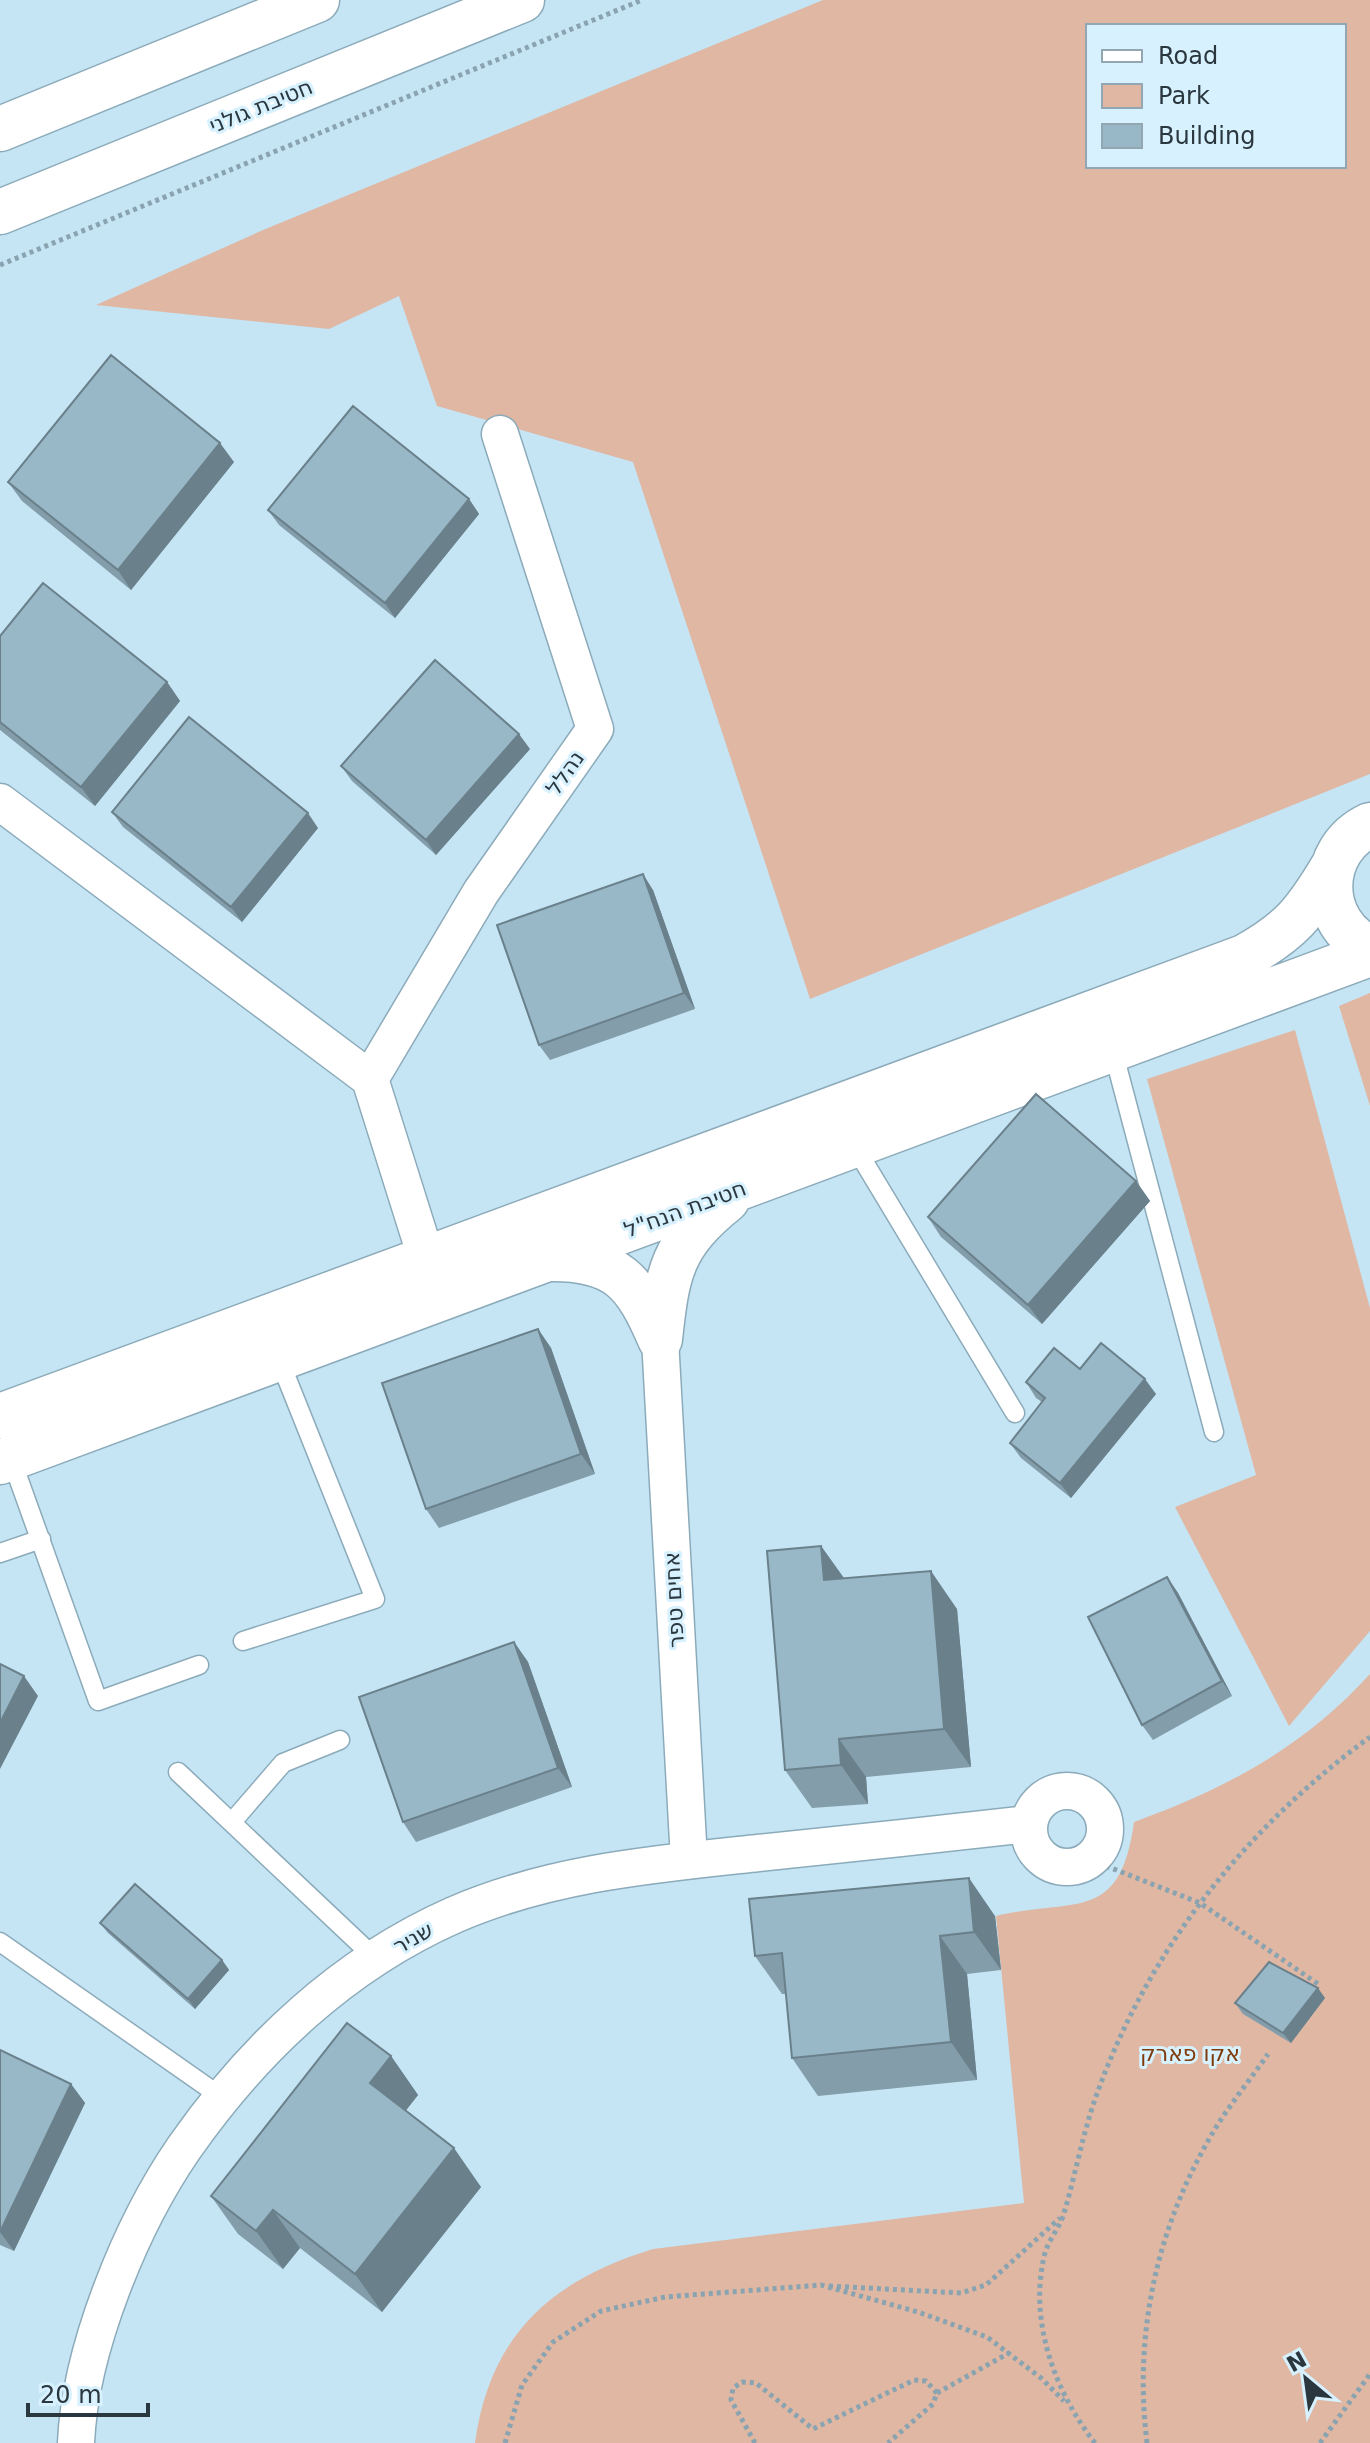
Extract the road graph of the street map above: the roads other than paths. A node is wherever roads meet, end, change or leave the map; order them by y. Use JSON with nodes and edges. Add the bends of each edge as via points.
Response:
{"nodes":[{"id":1,"x":317,"y":0,"type":"edge"},
{"id":2,"x":522,"y":0,"type":"edge"},
{"id":3,"x":0,"y":129,"type":"edge"},
{"id":4,"x":0,"y":212,"type":"edge"},
{"id":5,"x":500,"y":434,"type":"dead end"},
{"id":6,"x":0,"y":802,"type":"edge"},
{"id":7,"x":1370,"y":825,"type":"edge"},
{"id":8,"x":1332,"y":868,"type":"junction"},
{"id":9,"x":1370,"y":951,"type":"edge"},
{"id":10,"x":1113,"y":1051,"type":"junction"},
{"id":11,"x":370,"y":1079,"type":"junction"},
{"id":12,"x":855,"y":1147,"type":"junction"},
{"id":13,"x":741,"y":1188,"type":"junction"},
{"id":14,"x":426,"y":1257,"type":"junction"},
{"id":15,"x":550,"y":1259,"type":"junction"},
{"id":16,"x":660,"y":1339,"type":"junction"},
{"id":17,"x":279,"y":1359,"type":"junction"},
{"id":18,"x":1015,"y":1413,"type":"dead end"},
{"id":19,"x":0,"y":1416,"type":"edge"},
{"id":20,"x":1214,"y":1432,"type":"dead end"},
{"id":21,"x":6,"y":1460,"type":"edge"},
{"id":22,"x":41,"y":1539,"type":"junction"},
{"id":23,"x":0,"y":1553,"type":"edge"},
{"id":24,"x":243,"y":1641,"type":"dead end"},
{"id":25,"x":199,"y":1665,"type":"dead end"},
{"id":26,"x":340,"y":1740,"type":"dead end"},
{"id":27,"x":178,"y":1772,"type":"dead end"},
{"id":28,"x":232,"y":1822,"type":"junction"},
{"id":29,"x":1029,"y":1824,"type":"junction"},
{"id":30,"x":689,"y":1860,"type":"junction"},
{"id":31,"x":0,"y":1942,"type":"edge"},
{"id":32,"x":375,"y":1958,"type":"junction"},
{"id":33,"x":220,"y":2096,"type":"junction"},
{"id":34,"x":76,"y":2443,"type":"edge"}],
"edges":[{"from":1,"to":3,"type":"street"},
{"from":2,"to":4,"type":"street","name":"חטיבת גולני"},
{"from":5,"to":11,"type":"street","name":"נהלל","via":[[595,729],[481,892]]},
{"from":6,"to":11,"type":"street"},
{"from":7,"to":8,"type":"street","name":"חטיבת הנח\"ל","via":[[1347,841]]},
{"from":8,"to":9,"type":"street","via":[[1333,909],[1343,928]]},
{"from":8,"to":14,"type":"street","name":"חטיבת הנח\"ל","via":[[1305,913],[1244,957]]},
{"from":9,"to":10,"type":"street","name":"חטיבת הנח\"ל"},
{"from":10,"to":12,"type":"street","name":"חטיבת הנח\"ל"},
{"from":10,"to":20,"type":"lane"},
{"from":11,"to":14,"type":"street"},
{"from":12,"to":13,"type":"street","name":"חטיבת הנח\"ל"},
{"from":12,"to":18,"type":"lane"},
{"from":13,"to":15,"type":"street","name":"חטיבת הנח\"ל"},
{"from":13,"to":16,"type":"street","via":[[697,1224],[678,1253],[665,1287]]},
{"from":14,"to":19,"type":"street","name":"חטיבת הנח\"ל"},
{"from":15,"to":16,"type":"street","via":[[582,1259],[606,1266],[629,1282]]},
{"from":15,"to":17,"type":"street","name":"חטיבת הנח\"ל"},
{"from":16,"to":30,"type":"street","name":"אחים טפר"},
{"from":17,"to":21,"type":"street","name":"חטיבת הנח\"ל"},
{"from":17,"to":24,"type":"lane","via":[[375,1599]]},
{"from":21,"to":22,"type":"lane"},
{"from":22,"to":23,"type":"lane"},
{"from":22,"to":25,"type":"lane","via":[[98,1701]]},
{"from":26,"to":28,"type":"lane","via":[[283,1763]]},
{"from":27,"to":28,"type":"lane"},
{"from":28,"to":32,"type":"lane"},
{"from":29,"to":29,"type":"street","via":[[1035,1808],[1049,1796],[1073,1791],[1101,1810],[1106,1828],[1091,1860],[1068,1868],[1046,1861],[1033,1848]]},
{"from":29,"to":30,"type":"street","name":"שניר"},
{"from":30,"to":32,"type":"street","name":"שניר","via":[[555,1881],[455,1915]]},
{"from":31,"to":33,"type":"lane"},
{"from":32,"to":33,"type":"street","name":"שניר","via":[[287,2025]]},
{"from":33,"to":34,"type":"street","name":"שניר","via":[[165,2175],[123,2259],[93,2346]]}]}
